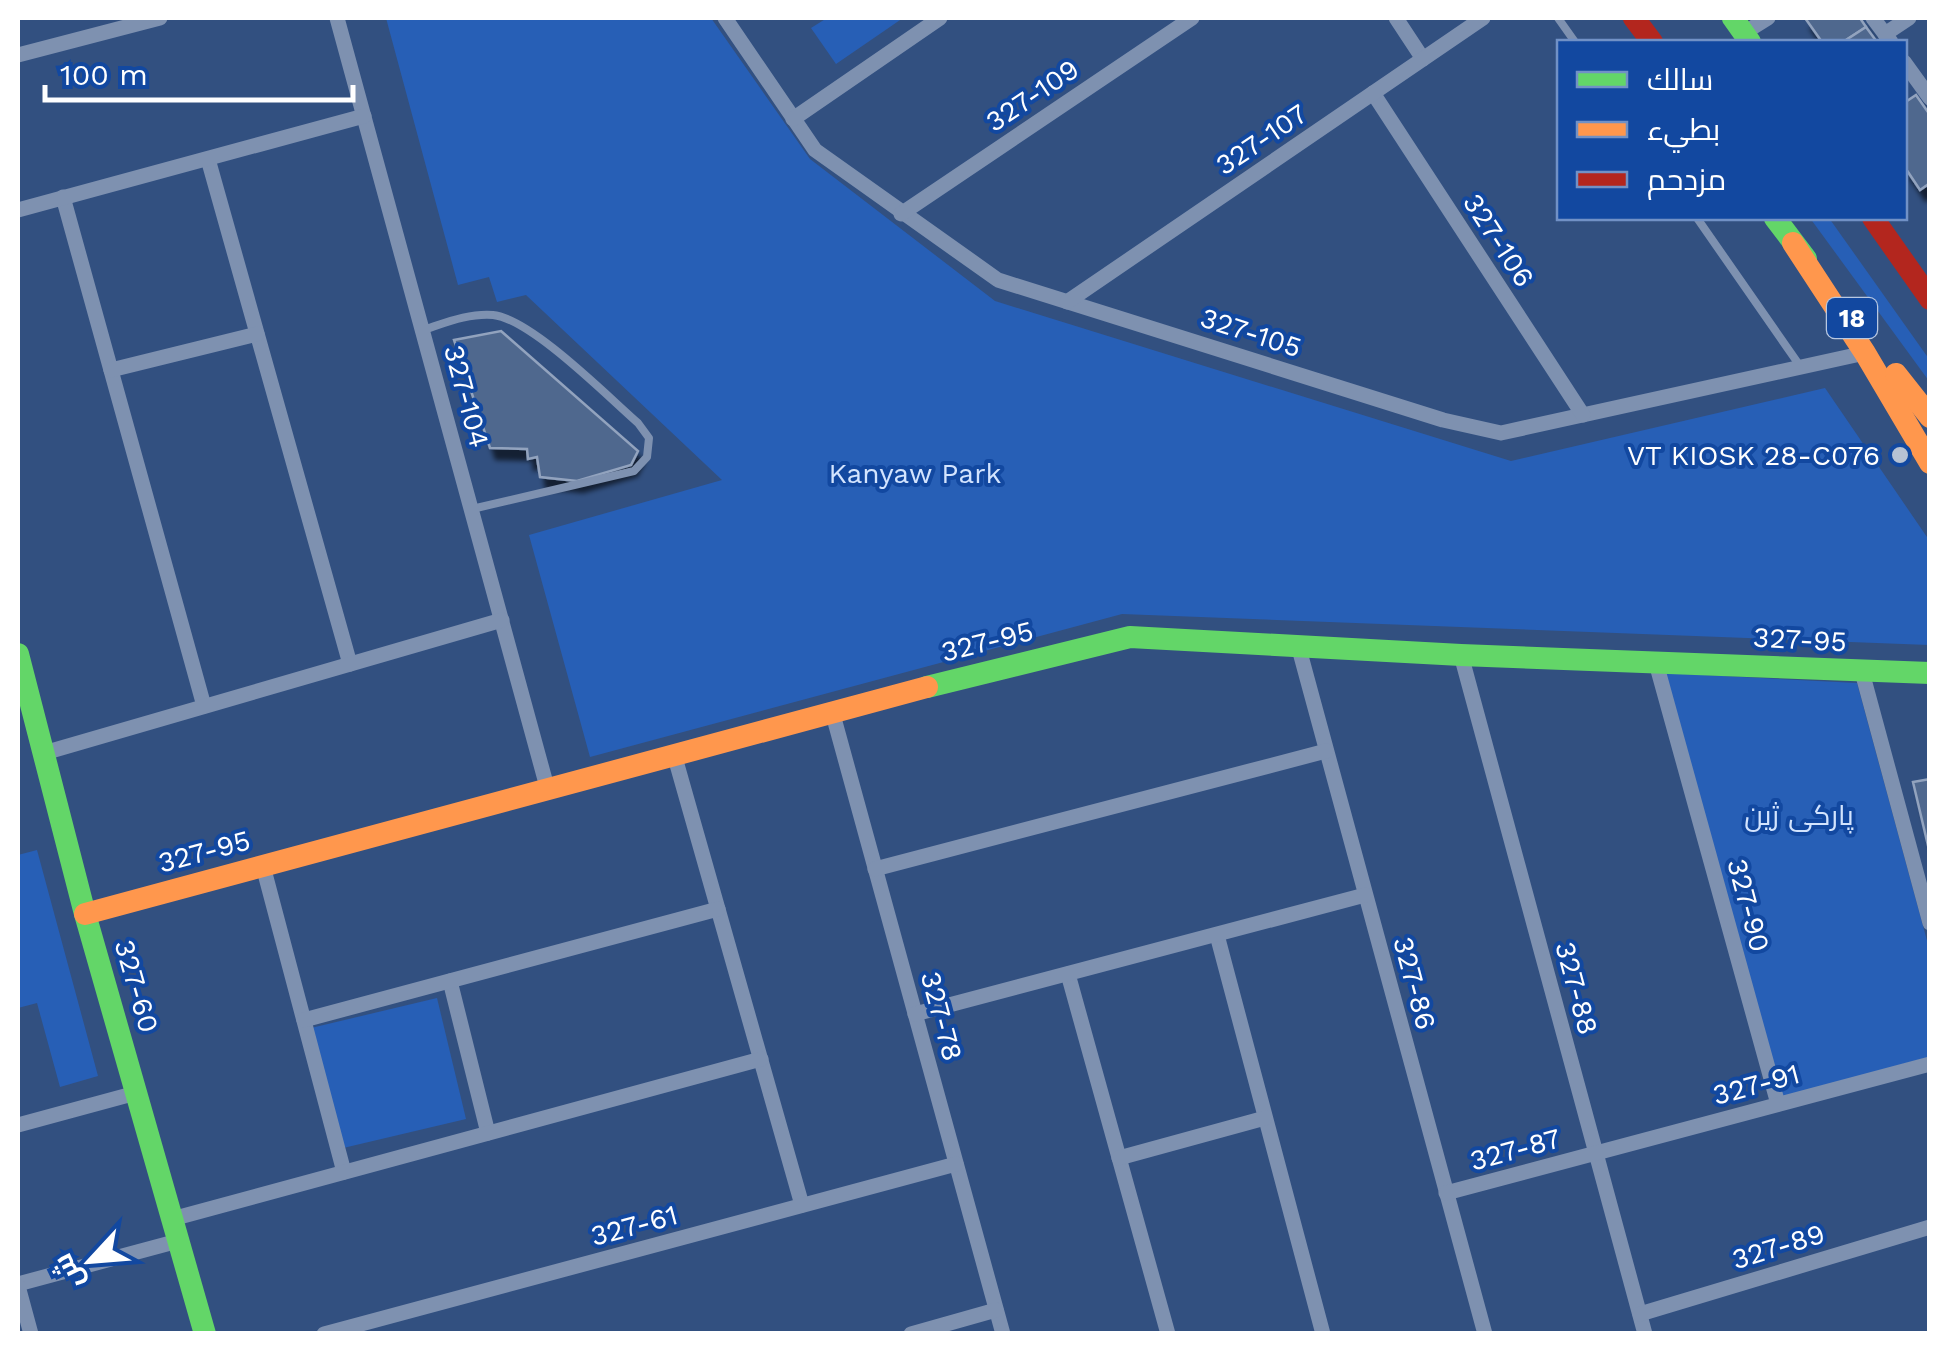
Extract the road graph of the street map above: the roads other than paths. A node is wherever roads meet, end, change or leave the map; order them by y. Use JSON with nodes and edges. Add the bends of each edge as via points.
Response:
{"nodes":[{"id":1,"x":160,"y":18,"type":"edge"},
{"id":2,"x":337,"y":18,"type":"edge"},
{"id":3,"x":725,"y":18,"type":"edge"},
{"id":4,"x":940,"y":18,"type":"edge"},
{"id":5,"x":1192,"y":18,"type":"edge"},
{"id":6,"x":1396,"y":18,"type":"edge"},
{"id":7,"x":1483,"y":18,"type":"edge"},
{"id":8,"x":1558,"y":18,"type":"edge"},
{"id":9,"x":1634,"y":18,"type":"edge"},
{"id":10,"x":1768,"y":18,"type":"edge"},
{"id":11,"x":1873,"y":18,"type":"edge"},
{"id":12,"x":1909,"y":18,"type":"edge"},
{"id":13,"x":1742,"y":31,"type":"edge"},
{"id":14,"x":1888,"y":38,"type":"edge"},
{"id":15,"x":1574,"y":40,"type":"edge"},
{"id":16,"x":1650,"y":40,"type":"edge"},
{"id":17,"x":18,"y":55,"type":"edge"},
{"id":18,"x":1424,"y":59,"type":"junction"},
{"id":19,"x":1907,"y":66,"type":"edge"},
{"id":20,"x":1373,"y":93,"type":"junction"},
{"id":21,"x":1930,"y":98,"type":"edge"},
{"id":22,"x":364,"y":116,"type":"junction"},
{"id":23,"x":793,"y":119,"type":"junction"},
{"id":24,"x":208,"y":160,"type":"junction"},
{"id":25,"x":63,"y":197,"type":"junction"},
{"id":26,"x":18,"y":210,"type":"edge"},
{"id":27,"x":900,"y":214,"type":"junction"},
{"id":28,"x":1698,"y":220,"type":"edge"},
{"id":29,"x":1776,"y":220,"type":"edge"},
{"id":30,"x":1875,"y":220,"type":"edge"},
{"id":31,"x":1793,"y":243,"type":"junction"},
{"id":32,"x":1922,"y":272,"type":"edge"},
{"id":33,"x":1930,"y":298,"type":"edge"},
{"id":34,"x":1067,"y":302,"type":"junction"},
{"id":35,"x":423,"y":330,"type":"junction"},
{"id":36,"x":256,"y":334,"type":"junction"},
{"id":37,"x":1865,"y":353,"type":"junction"},
{"id":38,"x":1801,"y":367,"type":"junction"},
{"id":39,"x":111,"y":370,"type":"junction"},
{"id":40,"x":1583,"y":415,"type":"junction"},
{"id":41,"x":1930,"y":417,"type":"edge"},
{"id":42,"x":1930,"y":463,"type":"edge"},
{"id":43,"x":472,"y":509,"type":"junction"},
{"id":44,"x":502,"y":620,"type":"junction"},
{"id":45,"x":1298,"y":645,"type":"junction"},
{"id":46,"x":1461,"y":656,"type":"junction"},
{"id":47,"x":1656,"y":662,"type":"junction"},
{"id":48,"x":350,"y":664,"type":"junction"},
{"id":49,"x":19,"y":669,"type":"edge"},
{"id":50,"x":1862,"y":672,"type":"junction"},
{"id":51,"x":1930,"y":673,"type":"edge"},
{"id":52,"x":204,"y":706,"type":"junction"},
{"id":53,"x":832,"y":711,"type":"junction"},
{"id":54,"x":1326,"y":751,"type":"junction"},
{"id":55,"x":44,"y":753,"type":"junction"},
{"id":56,"x":674,"y":754,"type":"junction"},
{"id":57,"x":546,"y":787,"type":"junction"},
{"id":58,"x":263,"y":866,"type":"junction"},
{"id":59,"x":876,"y":869,"type":"junction"},
{"id":60,"x":1366,"y":896,"type":"junction"},
{"id":61,"x":718,"y":909,"type":"junction"},
{"id":62,"x":86,"y":914,"type":"junction"},
{"id":63,"x":1930,"y":923,"type":"edge"},
{"id":64,"x":1217,"y":935,"type":"junction"},
{"id":65,"x":1068,"y":974,"type":"junction"},
{"id":66,"x":450,"y":981,"type":"junction"},
{"id":67,"x":915,"y":1014,"type":"junction"},
{"id":68,"x":304,"y":1020,"type":"junction"},
{"id":69,"x":761,"y":1059,"type":"junction"},
{"id":70,"x":1930,"y":1064,"type":"edge"},
{"id":71,"x":136,"y":1093,"type":"junction"},
{"id":72,"x":1778,"y":1104,"type":"junction"},
{"id":73,"x":1266,"y":1118,"type":"junction"},
{"id":74,"x":18,"y":1125,"type":"edge"},
{"id":75,"x":488,"y":1133,"type":"junction"},
{"id":76,"x":1596,"y":1153,"type":"junction"},
{"id":77,"x":1119,"y":1158,"type":"junction"},
{"id":78,"x":956,"y":1164,"type":"junction"},
{"id":79,"x":344,"y":1172,"type":"junction"},
{"id":80,"x":1446,"y":1193,"type":"junction"},
{"id":81,"x":802,"y":1205,"type":"junction"},
{"id":82,"x":1930,"y":1227,"type":"edge"},
{"id":83,"x":175,"y":1230,"type":"junction"},
{"id":84,"x":18,"y":1285,"type":"edge"},
{"id":85,"x":996,"y":1310,"type":"junction"},
{"id":86,"x":1640,"y":1314,"type":"junction"},
{"id":87,"x":381,"y":1326,"type":"edge"},
{"id":88,"x":32,"y":1334,"type":"edge"},
{"id":89,"x":205,"y":1334,"type":"edge"},
{"id":90,"x":324,"y":1334,"type":"edge"},
{"id":91,"x":911,"y":1334,"type":"edge"},
{"id":92,"x":1003,"y":1334,"type":"edge"},
{"id":93,"x":1168,"y":1334,"type":"edge"},
{"id":94,"x":1322,"y":1334,"type":"edge"},
{"id":95,"x":1485,"y":1334,"type":"edge"},
{"id":96,"x":1645,"y":1334,"type":"edge"}],
"edges":[{"from":1,"to":17,"type":"street"},
{"from":2,"to":22,"type":"street","name":"327-104"},
{"from":3,"to":23,"type":"street","name":"327-105"},
{"from":4,"to":23,"type":"street"},
{"from":5,"to":27,"type":"street","name":"327-109"},
{"from":6,"to":18,"type":"street"},
{"from":7,"to":18,"type":"street","name":"327-107"},
{"from":8,"to":15,"type":"lane"},
{"from":9,"to":16,"type":"main road"},
{"from":10,"to":13,"type":"street"},
{"from":11,"to":14,"type":"street"},
{"from":12,"to":14,"type":"street"},
{"from":18,"to":20,"type":"street","name":"327-107"},
{"from":19,"to":21,"type":"street"},
{"from":20,"to":34,"type":"street","name":"327-107"},
{"from":20,"to":40,"type":"street","name":"327-106"},
{"from":22,"to":24,"type":"street"},
{"from":22,"to":35,"type":"street","name":"327-104"},
{"from":23,"to":27,"type":"street","name":"327-105","via":[[816,150]]},
{"from":24,"to":25,"type":"street"},
{"from":24,"to":36,"type":"street"},
{"from":25,"to":26,"type":"street"},
{"from":25,"to":39,"type":"street"},
{"from":27,"to":34,"type":"street","name":"327-105","via":[[998,280]]},
{"from":28,"to":38,"type":"lane"},
{"from":29,"to":31,"type":"main road","number":"18"},
{"from":30,"to":32,"type":"main road"},
{"from":31,"to":37,"type":"main road"},
{"from":31,"to":41,"type":"main road","number":"18"},
{"from":32,"to":33,"type":"main road"},
{"from":34,"to":40,"type":"street","name":"327-105","via":[[1501,433]]},
{"from":35,"to":43,"type":"street","name":"327-104"},
{"from":35,"to":43,"type":"lane","via":[[471,316],[520,324],[649,438],[648,458],[634,471]]},
{"from":36,"to":39,"type":"street"},
{"from":36,"to":48,"type":"street"},
{"from":37,"to":38,"type":"street","name":"327-105"},
{"from":37,"to":42,"type":"main road"},
{"from":38,"to":40,"type":"street","name":"327-105"},
{"from":39,"to":52,"type":"street"},
{"from":43,"to":44,"type":"street","name":"327-104"},
{"from":44,"to":48,"type":"street"},
{"from":44,"to":57,"type":"street","name":"327-104"},
{"from":45,"to":46,"type":"main road","name":"327-95"},
{"from":45,"to":53,"type":"main road","name":"327-95","via":[[1130,636]]},
{"from":45,"to":54,"type":"street","name":"327-86"},
{"from":46,"to":47,"type":"main road","name":"327-95"},
{"from":46,"to":76,"type":"street","name":"327-88"},
{"from":47,"to":50,"type":"main road","name":"327-95"},
{"from":47,"to":72,"type":"street","name":"327-90"},
{"from":48,"to":52,"type":"street"},
{"from":49,"to":55,"type":"main road","name":"327-60"},
{"from":50,"to":51,"type":"main road","name":"327-95"},
{"from":50,"to":63,"type":"street"},
{"from":52,"to":55,"type":"street"},
{"from":53,"to":56,"type":"main road","name":"327-95"},
{"from":53,"to":59,"type":"street","name":"327-78"},
{"from":54,"to":59,"type":"street"},
{"from":54,"to":60,"type":"street","name":"327-86"},
{"from":55,"to":62,"type":"main road","name":"327-60"},
{"from":56,"to":57,"type":"main road","name":"327-95"},
{"from":56,"to":61,"type":"street"},
{"from":57,"to":58,"type":"main road","name":"327-95"},
{"from":58,"to":62,"type":"main road","name":"327-95"},
{"from":58,"to":68,"type":"street"},
{"from":59,"to":67,"type":"street","name":"327-78"},
{"from":60,"to":64,"type":"street"},
{"from":60,"to":80,"type":"street","name":"327-86"},
{"from":61,"to":66,"type":"street"},
{"from":61,"to":69,"type":"street"},
{"from":62,"to":71,"type":"main road","name":"327-60"},
{"from":64,"to":65,"type":"street"},
{"from":64,"to":73,"type":"street"},
{"from":65,"to":67,"type":"street"},
{"from":65,"to":77,"type":"street"},
{"from":66,"to":68,"type":"street"},
{"from":66,"to":75,"type":"street"},
{"from":67,"to":78,"type":"street","name":"327-78"},
{"from":68,"to":79,"type":"street"},
{"from":69,"to":75,"type":"street"},
{"from":69,"to":81,"type":"street"},
{"from":70,"to":72,"type":"street","name":"327-91"},
{"from":71,"to":74,"type":"street"},
{"from":71,"to":83,"type":"main road","name":"327-60"},
{"from":72,"to":76,"type":"street","name":"327-91"},
{"from":73,"to":77,"type":"street"},
{"from":73,"to":94,"type":"street"},
{"from":75,"to":79,"type":"street"},
{"from":76,"to":80,"type":"street","name":"327-87"},
{"from":76,"to":86,"type":"street","name":"327-88"},
{"from":77,"to":93,"type":"street"},
{"from":78,"to":81,"type":"street","name":"327-61"},
{"from":78,"to":85,"type":"street","name":"327-78"},
{"from":79,"to":83,"type":"street"},
{"from":80,"to":95,"type":"street","name":"327-86"},
{"from":81,"to":87,"type":"street","name":"327-61"},
{"from":82,"to":86,"type":"street","name":"327-89"},
{"from":83,"to":84,"type":"street"},
{"from":83,"to":89,"type":"main road","name":"327-60"},
{"from":84,"to":88,"type":"street"},
{"from":85,"to":91,"type":"street"},
{"from":85,"to":92,"type":"street","name":"327-78"},
{"from":86,"to":96,"type":"street","name":"327-88"},
{"from":87,"to":90,"type":"street","name":"327-61"}]}
